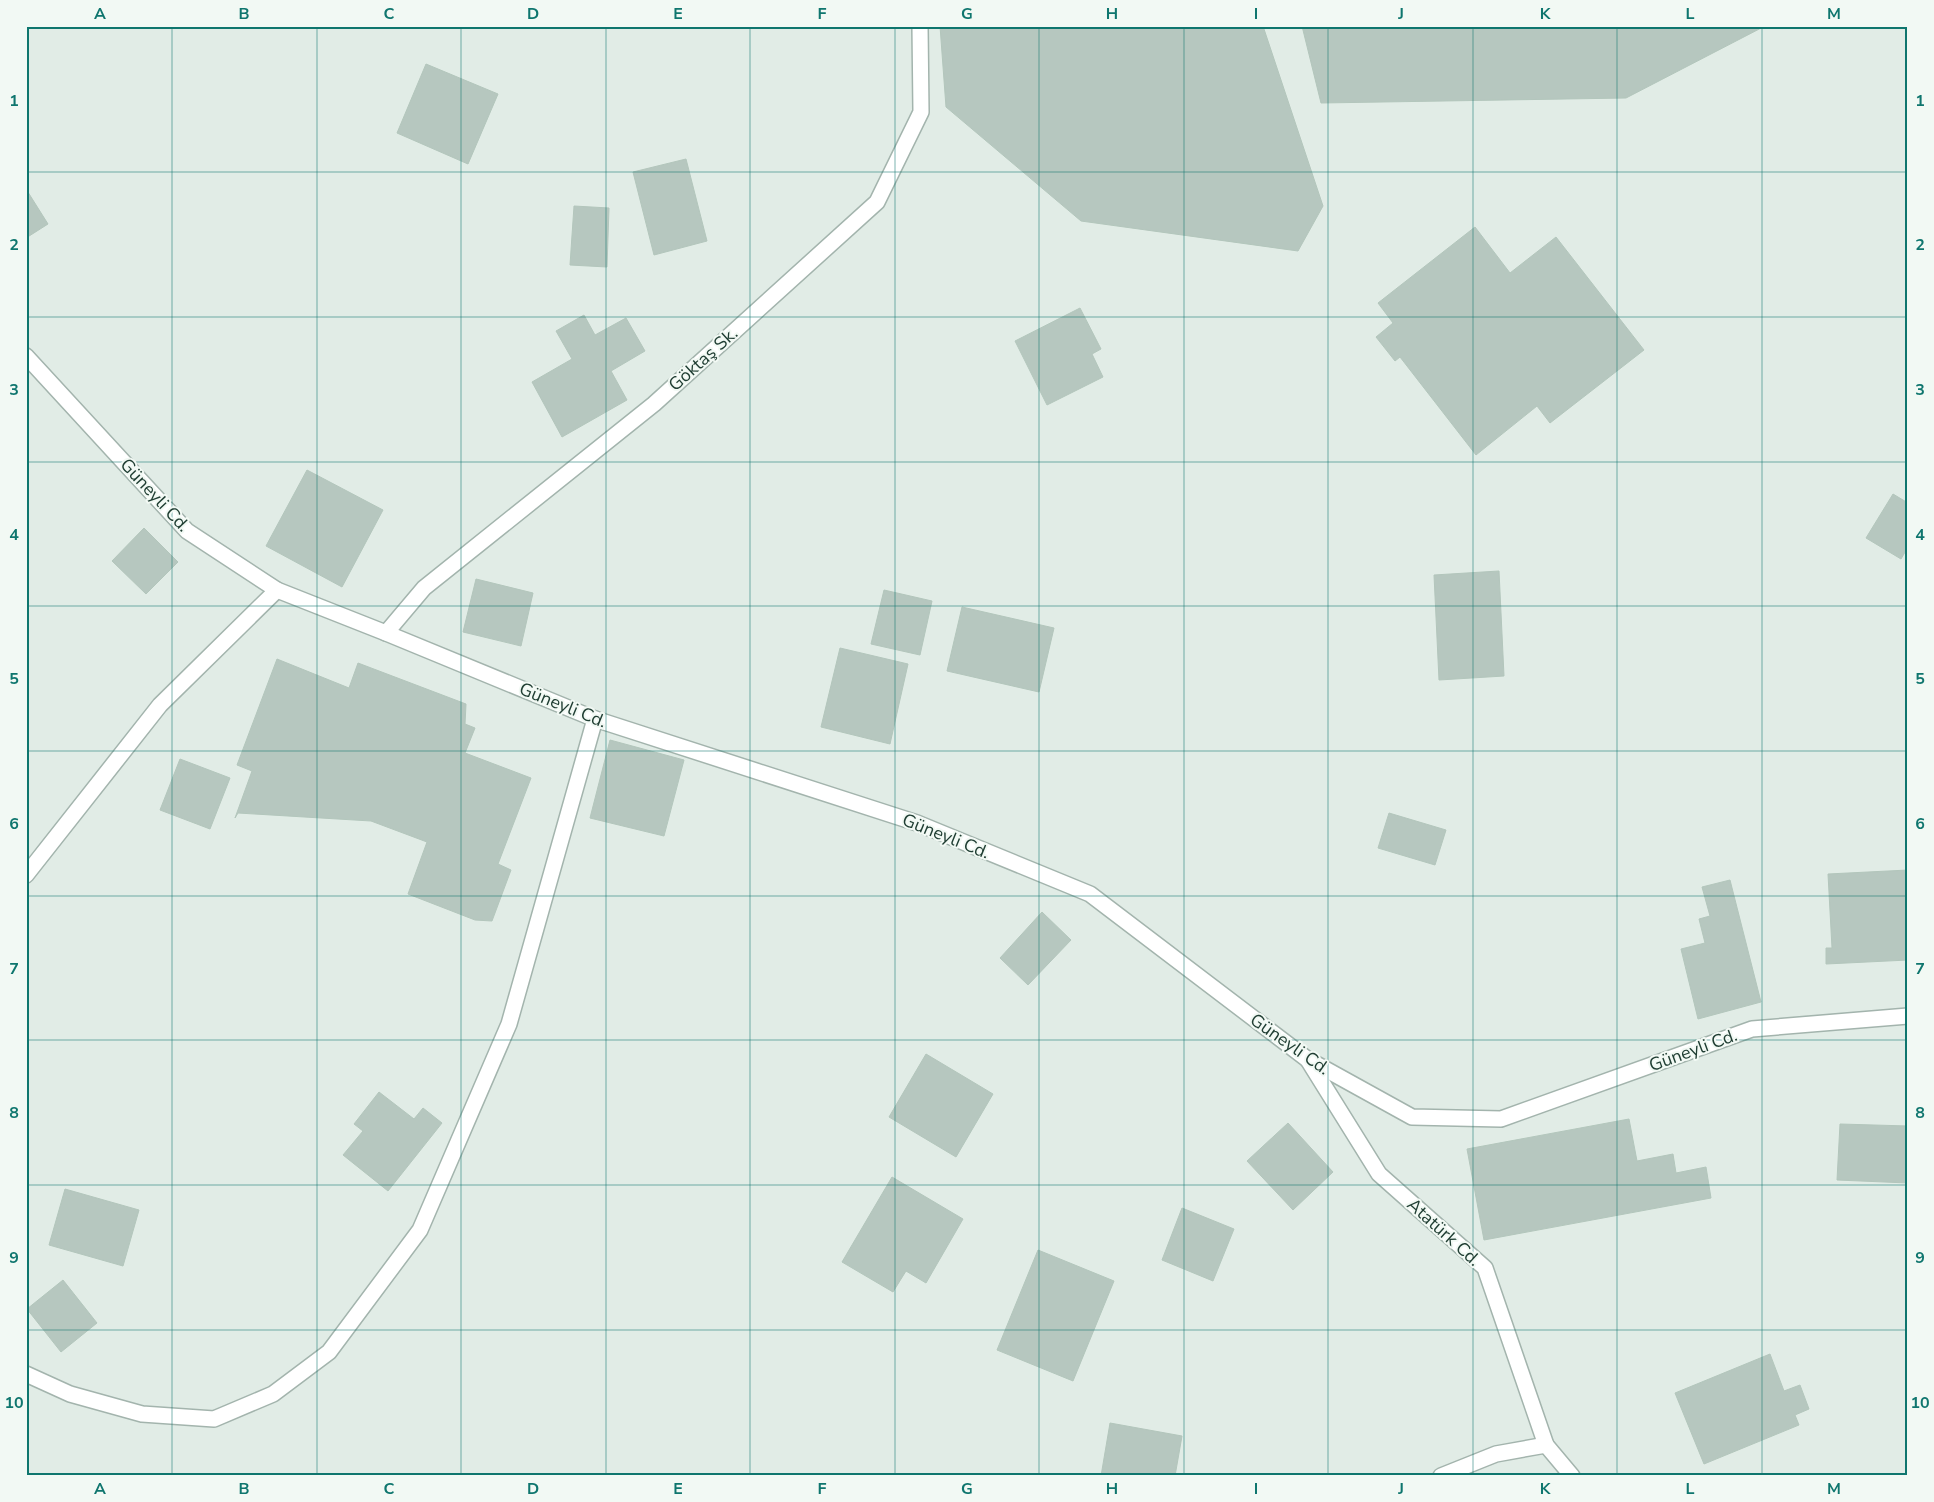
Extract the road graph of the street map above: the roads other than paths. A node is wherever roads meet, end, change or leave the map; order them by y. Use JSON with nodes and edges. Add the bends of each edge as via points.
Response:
{"nodes":[{"id":1,"x":920,"y":26,"type":"edge"},
{"id":2,"x":26,"y":356,"type":"edge"},
{"id":3,"x":277,"y":590,"type":"junction"},
{"id":4,"x":386,"y":633,"type":"junction"},
{"id":5,"x":595,"y":719,"type":"junction"},
{"id":6,"x":26,"y":876,"type":"edge"},
{"id":7,"x":1908,"y":1016,"type":"edge"},
{"id":8,"x":1307,"y":1059,"type":"junction"},
{"id":9,"x":26,"y":1374,"type":"edge"},
{"id":10,"x":1546,"y":1444,"type":"junction"},
{"id":11,"x":1441,"y":1476,"type":"edge"},
{"id":12,"x":1572,"y":1476,"type":"edge"}],
"edges":[{"from":1,"to":4,"type":"street","name":"Göktaş Sk.","via":[[921,112],[877,202],[654,404],[424,588]]},
{"from":2,"to":3,"type":"street","name":"Güneyli Cd.","via":[[187,531]]},
{"from":3,"to":4,"type":"street","name":"Güneyli Cd."},
{"from":3,"to":6,"type":"street","via":[[160,705]]},
{"from":4,"to":5,"type":"street","name":"Güneyli Cd."},
{"from":5,"to":8,"type":"street","name":"Güneyli Cd.","via":[[917,823],[1090,894]]},
{"from":5,"to":9,"type":"street","via":[[509,1024],[420,1230],[329,1352],[273,1394],[214,1419],[142,1414],[70,1394]]},
{"from":7,"to":8,"type":"street","name":"Güneyli Cd.","via":[[1752,1029],[1501,1119],[1412,1117]]},
{"from":8,"to":10,"type":"street","name":"Atatürk Cd.","via":[[1379,1174],[1485,1268]]},
{"from":10,"to":11,"type":"street","via":[[1496,1454]]},
{"from":10,"to":12,"type":"street","name":"Atatürk Cd."}]}
